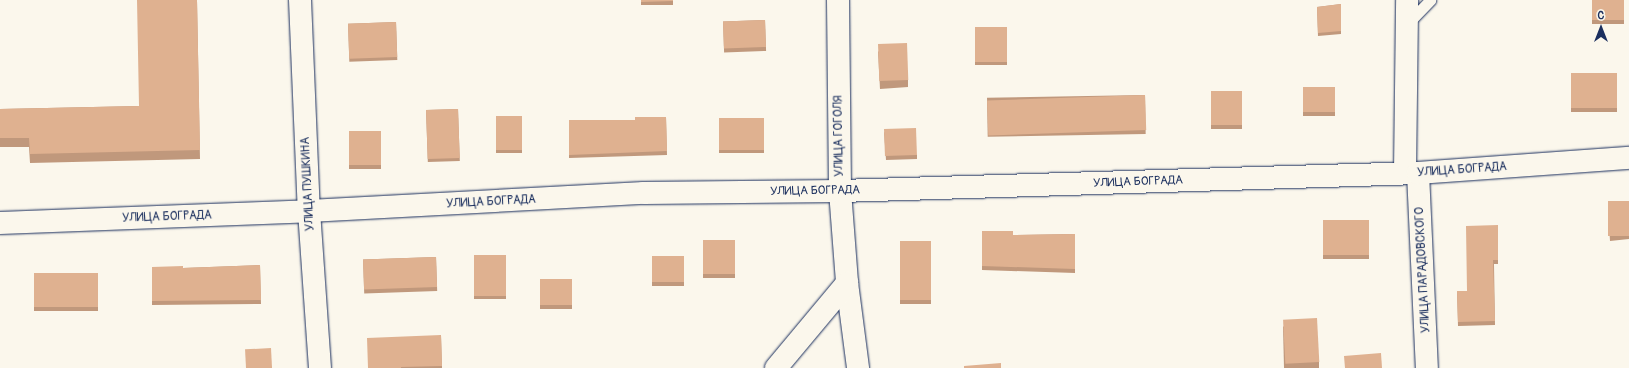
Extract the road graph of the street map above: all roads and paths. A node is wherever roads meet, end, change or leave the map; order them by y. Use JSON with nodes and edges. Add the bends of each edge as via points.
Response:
{"nodes":[{"id":1,"x":300,"y":0,"type":"edge"},
{"id":2,"x":838,"y":0,"type":"edge"},
{"id":3,"x":1407,"y":0,"type":"edge"},
{"id":4,"x":1430,"y":0,"type":"edge"},
{"id":5,"x":1408,"y":23,"type":"junction"},
{"id":6,"x":1629,"y":158,"type":"edge"},
{"id":7,"x":1411,"y":173,"type":"junction"},
{"id":8,"x":840,"y":191,"type":"junction"},
{"id":9,"x":309,"y":211,"type":"junction"},
{"id":10,"x":0,"y":223,"type":"edge"},
{"id":11,"x":847,"y":284,"type":"junction"},
{"id":12,"x":320,"y":368,"type":"edge"},
{"id":13,"x":776,"y":368,"type":"edge"},
{"id":14,"x":858,"y":368,"type":"edge"},
{"id":15,"x":1427,"y":368,"type":"edge"}],
"edges":[{"from":1,"to":9,"type":"street","name":"УЛИЦА ПУШКИНА"},
{"from":2,"to":8,"type":"street","name":"УЛИЦА ГОГОЛЯ"},
{"from":3,"to":5,"type":"street","name":"УЛИЦА ПАРАДОВСКОГО"},
{"from":4,"to":5,"type":"lane"},
{"from":5,"to":7,"type":"street","name":"УЛИЦА ПАРАДОВСКОГО"},
{"from":6,"to":7,"type":"street","name":"УЛИЦА БОГРАДА"},
{"from":7,"to":8,"type":"street","name":"УЛИЦА БОГРАДА"},
{"from":7,"to":15,"type":"street","name":"УЛИЦА ПАРАДОВСКОГО"},
{"from":8,"to":9,"type":"street","name":"УЛИЦА БОГРАДА","via":[[644,193]]},
{"from":8,"to":11,"type":"street","name":"УЛИЦА ГОГОЛЯ"},
{"from":9,"to":10,"type":"street","name":"УЛИЦА БОГРАДА"},
{"from":9,"to":12,"type":"street","name":"УЛИЦА ПУШКИНА"},
{"from":11,"to":13,"type":"street"},
{"from":11,"to":14,"type":"street","name":"УЛИЦА ГОГОЛЯ"}]}
